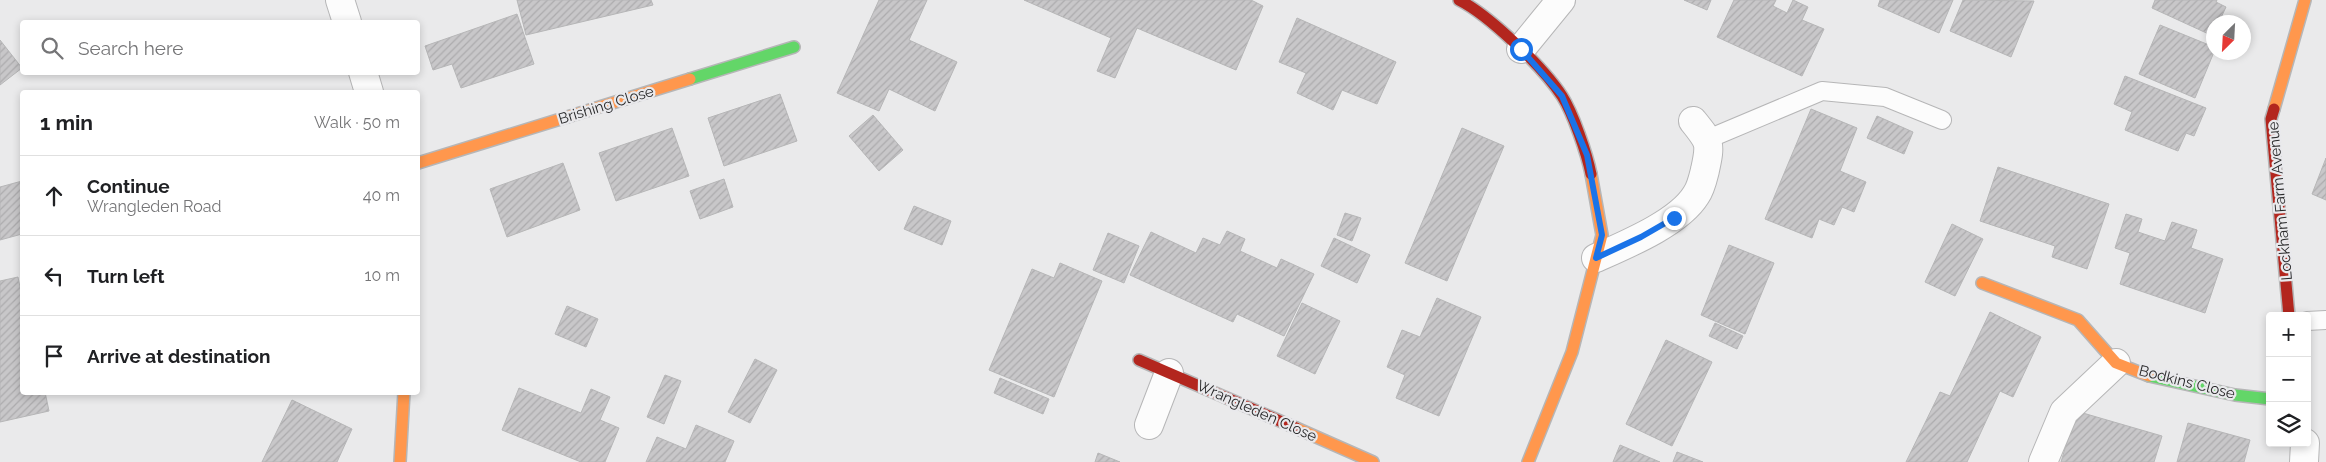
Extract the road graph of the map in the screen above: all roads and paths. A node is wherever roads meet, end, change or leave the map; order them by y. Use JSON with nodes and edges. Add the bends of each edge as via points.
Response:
{"nodes":[{"id":1,"x":340,"y":0,"type":"edge"},
{"id":2,"x":1459,"y":0,"type":"edge"},
{"id":3,"x":1561,"y":0,"type":"edge"},
{"id":4,"x":2306,"y":0,"type":"edge"},
{"id":5,"x":346,"y":20,"type":"edge"},
{"id":6,"x":794,"y":47,"type":"dead end"},
{"id":7,"x":1521,"y":49,"type":"junction"},
{"id":8,"x":364,"y":75,"type":"edge"},
{"id":9,"x":368,"y":90,"type":"edge"},
{"id":10,"x":1942,"y":120,"type":"dead end"},
{"id":11,"x":1700,"y":130,"type":"joint"},
{"id":12,"x":420,"y":161,"type":"edge"},
{"id":13,"x":1596,"y":258,"type":"junction"},
{"id":14,"x":1982,"y":283,"type":"dead end"},
{"id":15,"x":2289,"y":312,"type":"edge"},
{"id":16,"x":2326,"y":320,"type":"edge"},
{"id":17,"x":2311,"y":321,"type":"edge"},
{"id":18,"x":1140,"y":360,"type":"dead end"},
{"id":19,"x":2116,"y":363,"type":"junction"},
{"id":20,"x":1169,"y":373,"type":"junction"},
{"id":21,"x":404,"y":395,"type":"edge"},
{"id":22,"x":2266,"y":399,"type":"edge"},
{"id":23,"x":1149,"y":425,"type":"dead end"},
{"id":24,"x":2304,"y":447,"type":"edge"},
{"id":25,"x":403,"y":461,"type":"edge"},
{"id":26,"x":1374,"y":462,"type":"edge"},
{"id":27,"x":1528,"y":462,"type":"edge"},
{"id":28,"x":2043,"y":462,"type":"edge"},
{"id":29,"x":2304,"y":462,"type":"edge"}],
"edges":[{"from":1,"to":5,"type":"street"},
{"from":2,"to":7,"type":"street","via":[[1471,6]]},
{"from":3,"to":7,"type":"street"},
{"from":4,"to":15,"type":"street","name":"Lockham Farm Avenue","via":[[2271,119]]},
{"from":6,"to":12,"type":"street","name":"Brishing Close"},
{"from":7,"to":13,"type":"street","via":[[1562,96],[1587,155],[1602,235]]},
{"from":8,"to":9,"type":"street"},
{"from":10,"to":11,"type":"lane","via":[[1885,97],[1822,91]]},
{"from":11,"to":13,"type":"street","via":[[1708,155],[1696,196],[1674,218]]},
{"from":13,"to":27,"type":"street","via":[[1572,352]]},
{"from":14,"to":19,"type":"street","name":"Bodkins Close","via":[[2078,320]]},
{"from":16,"to":17,"type":"lane"},
{"from":18,"to":20,"type":"street","name":"Wrangleden Close"},
{"from":19,"to":22,"type":"street","name":"Bodkins Close","via":[[2153,377]]},
{"from":19,"to":28,"type":"street","via":[[2064,412]]},
{"from":20,"to":23,"type":"street"},
{"from":20,"to":26,"type":"street","name":"Wrangleden Close"},
{"from":21,"to":25,"type":"street"},
{"from":24,"to":29,"type":"street"}]}
